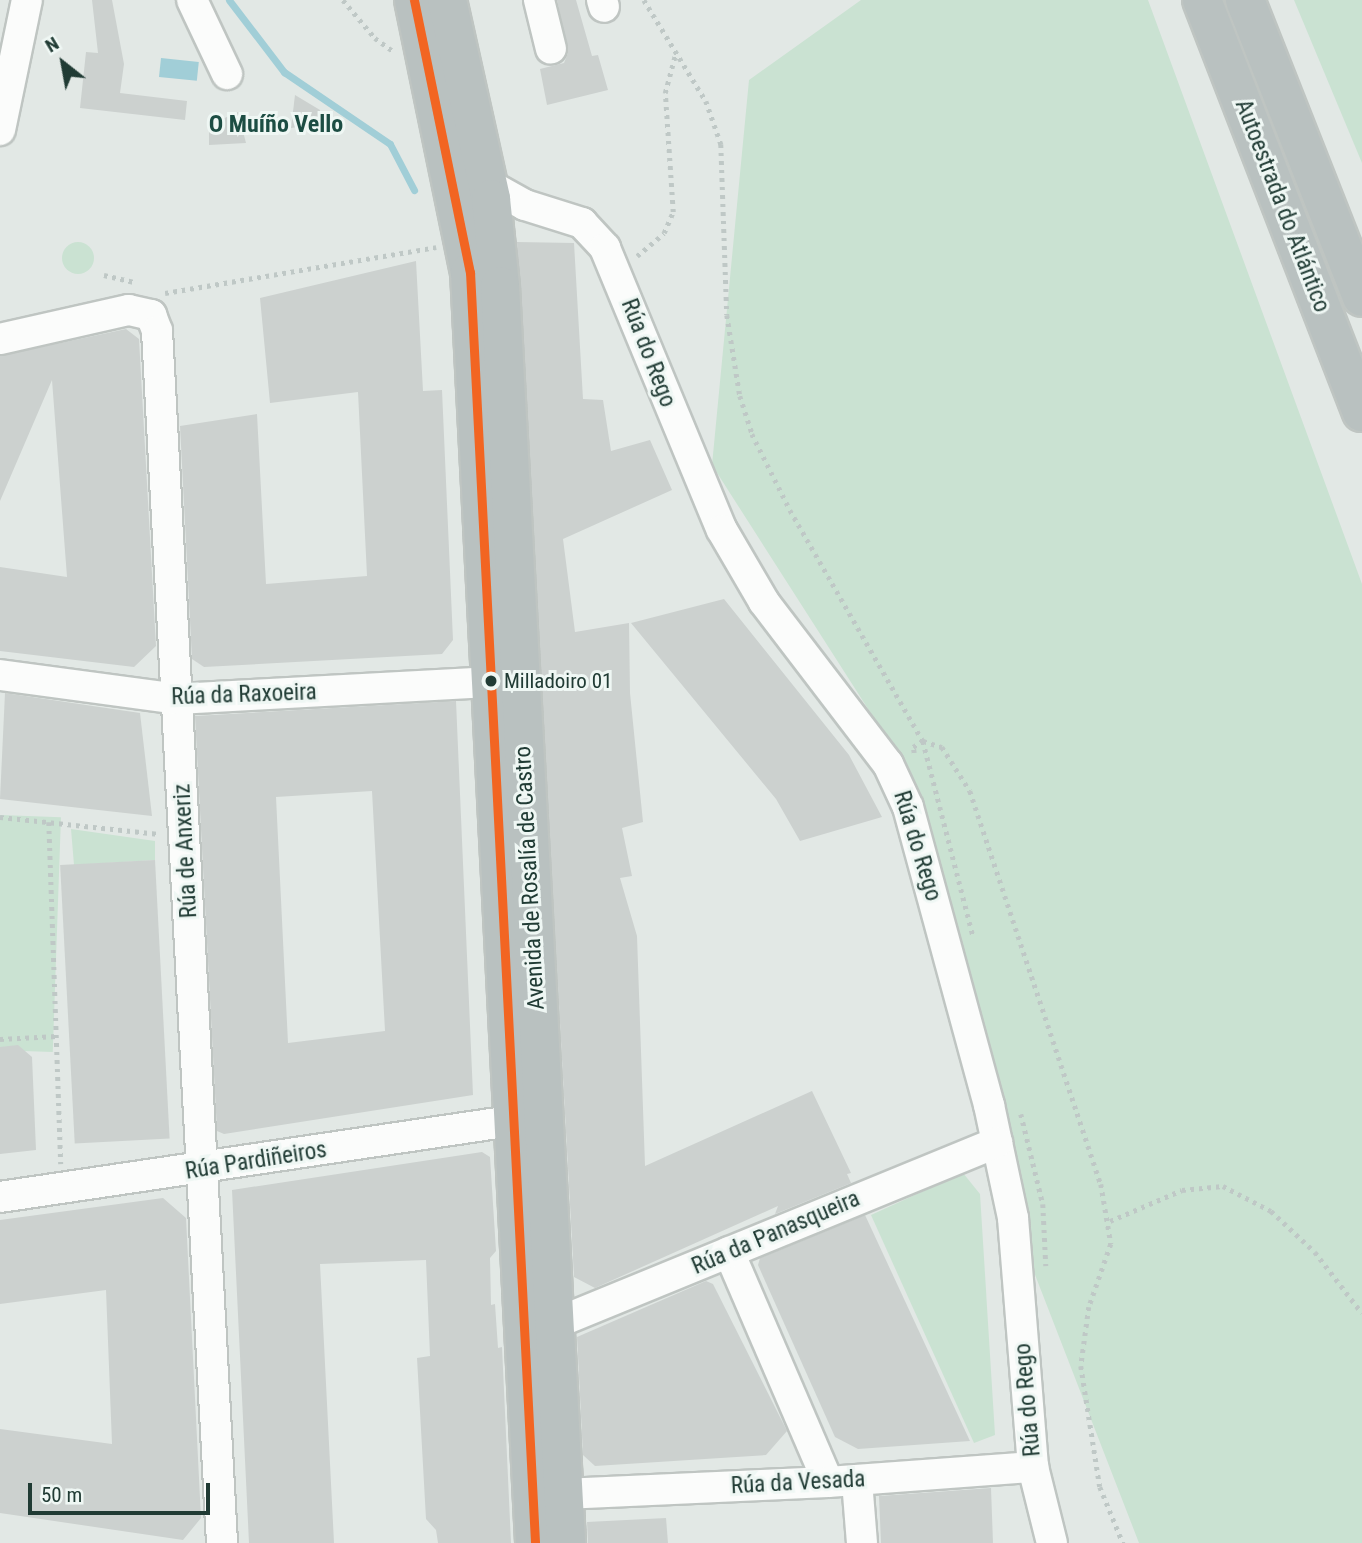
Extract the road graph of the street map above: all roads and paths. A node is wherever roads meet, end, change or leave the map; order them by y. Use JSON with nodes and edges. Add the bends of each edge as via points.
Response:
{"nodes":[{"id":1,"x":28,"y":0,"type":"edge"},
{"id":2,"x":192,"y":0,"type":"edge"},
{"id":3,"x":343,"y":0,"type":"edge"},
{"id":4,"x":414,"y":0,"type":"edge"},
{"id":5,"x":447,"y":0,"type":"edge"},
{"id":6,"x":539,"y":0,"type":"edge"},
{"id":7,"x":644,"y":0,"type":"edge"},
{"id":8,"x":1202,"y":0,"type":"edge"},
{"id":9,"x":1245,"y":0,"type":"edge"},
{"id":10,"x":551,"y":49,"type":"dead end"},
{"id":11,"x":397,"y":55,"type":"dead end"},
{"id":12,"x":675,"y":56,"type":"junction"},
{"id":13,"x":227,"y":74,"type":"dead end"},
{"id":14,"x":0,"y":130,"type":"edge"},
{"id":15,"x":543,"y":212,"type":"junction"},
{"id":16,"x":484,"y":214,"type":"junction"},
{"id":17,"x":437,"y":247,"type":"dead end"},
{"id":18,"x":613,"y":264,"type":"junction"},
{"id":19,"x":104,"y":275,"type":"dead end"},
{"id":20,"x":147,"y":286,"type":"dead end"},
{"id":21,"x":159,"y":290,"type":"dead end"},
{"id":22,"x":1362,"y":297,"type":"edge"},
{"id":23,"x":0,"y":339,"type":"edge"},
{"id":24,"x":1362,"y":412,"type":"edge"},
{"id":25,"x":0,"y":676,"type":"edge"},
{"id":26,"x":489,"y":682,"type":"junction"},
{"id":27,"x":177,"y":699,"type":"junction"},
{"id":28,"x":0,"y":817,"type":"edge"},
{"id":29,"x":49,"y":822,"type":"junction"},
{"id":30,"x":186,"y":837,"type":"junction"},
{"id":31,"x":57,"y":1036,"type":"junction"},
{"id":32,"x":0,"y":1039,"type":"edge"},
{"id":33,"x":511,"y":1121,"type":"junction"},
{"id":34,"x":998,"y":1142,"type":"junction"},
{"id":35,"x":203,"y":1169,"type":"junction"},
{"id":36,"x":62,"y":1189,"type":"junction"},
{"id":37,"x":0,"y":1197,"type":"edge"},
{"id":38,"x":1110,"y":1220,"type":"junction"},
{"id":39,"x":729,"y":1252,"type":"junction"},
{"id":40,"x":1362,"y":1313,"type":"edge"},
{"id":41,"x":554,"y":1324,"type":"junction"},
{"id":42,"x":1033,"y":1467,"type":"junction"},
{"id":43,"x":843,"y":1482,"type":"junction"},
{"id":44,"x":563,"y":1494,"type":"junction"},
{"id":45,"x":222,"y":1543,"type":"edge"},
{"id":46,"x":535,"y":1543,"type":"edge"},
{"id":47,"x":566,"y":1543,"type":"edge"},
{"id":48,"x":862,"y":1543,"type":"edge"},
{"id":49,"x":1052,"y":1543,"type":"edge"},
{"id":50,"x":1123,"y":1543,"type":"edge"}],
"edges":[{"from":1,"to":14,"type":"street"},
{"from":2,"to":13,"type":"street"},
{"from":3,"to":11,"type":"path","via":[[375,38]]},
{"from":4,"to":16,"type":"highway"},
{"from":5,"to":16,"type":"highway"},
{"from":6,"to":10,"type":"street"},
{"from":7,"to":12,"type":"path"},
{"from":8,"to":24,"type":"highway","name":"Autoestrada do Atlántico"},
{"from":9,"to":22,"type":"highway","name":"Autoestrada do Atlántico"},
{"from":12,"to":18,"type":"path","via":[[665,93],[673,212],[664,233],[649,248]]},
{"from":12,"to":38,"type":"path","via":[[706,101],[721,144],[727,314],[740,396],[752,434],[790,510],[923,741],[942,747],[970,791]]},
{"from":15,"to":16,"type":"street","name":"Rúa do Rego"},
{"from":15,"to":16,"type":"street","via":[[515,225]]},
{"from":15,"to":18,"type":"street","name":"Rúa do Rego","via":[[582,223]]},
{"from":16,"to":26,"type":"highway","name":"Avenida de Rosalía de Castro","via":[[470,272]]},
{"from":16,"to":41,"type":"highway","name":"Avenida de Rosalía de Castro"},
{"from":17,"to":21,"type":"path","via":[[170,294]]},
{"from":18,"to":34,"type":"street","name":"Rúa do Rego","via":[[722,530],[764,602],[898,782]]},
{"from":19,"to":20,"type":"path"},
{"from":23,"to":27,"type":"street","name":"Rúa de Anxeriz","via":[[129,310],[146,311],[155,321]]},
{"from":25,"to":27,"type":"street","name":"Rúa da Raxoeira"},
{"from":26,"to":27,"type":"street","name":"Rúa da Raxoeira"},
{"from":26,"to":33,"type":"highway","name":"Avenida de Rosalía de Castro"},
{"from":27,"to":30,"type":"street","name":"Rúa de Anxeriz"},
{"from":28,"to":29,"type":"path"},
{"from":29,"to":30,"type":"path"},
{"from":29,"to":31,"type":"path"},
{"from":30,"to":35,"type":"street","name":"Rúa de Anxeriz"},
{"from":31,"to":32,"type":"path"},
{"from":31,"to":36,"type":"path"},
{"from":33,"to":35,"type":"street","name":"Rúa Pardiñeiros"},
{"from":33,"to":46,"type":"highway","name":"Avenida de Rosalía de Castro"},
{"from":34,"to":39,"type":"street","name":"Rúa da Panasqueira"},
{"from":34,"to":42,"type":"street","name":"Rúa do Rego","via":[[1013,1218]]},
{"from":35,"to":36,"type":"street","name":"Rúa Pardiñeiros"},
{"from":35,"to":45,"type":"street","name":"Rúa de Anxeriz"},
{"from":36,"to":37,"type":"street","name":"Rúa Pardiñeiros"},
{"from":38,"to":40,"type":"path","via":[[1182,1190],[1223,1186],[1271,1211],[1315,1252]]},
{"from":38,"to":50,"type":"path","via":[[1111,1244],[1089,1307],[1081,1366],[1100,1487]]},
{"from":39,"to":41,"type":"street","name":"Rúa da Panasqueira"},
{"from":39,"to":43,"type":"street"},
{"from":41,"to":44,"type":"highway","name":"Avenida de Rosalía de Castro"},
{"from":42,"to":43,"type":"street","name":"Rúa da Vesada"},
{"from":42,"to":49,"type":"street","name":"Rúa do Rego"},
{"from":43,"to":44,"type":"street","name":"Rúa da Vesada"},
{"from":43,"to":48,"type":"street"},
{"from":44,"to":47,"type":"highway","name":"Avenida de Rosalía de Castro"}]}
